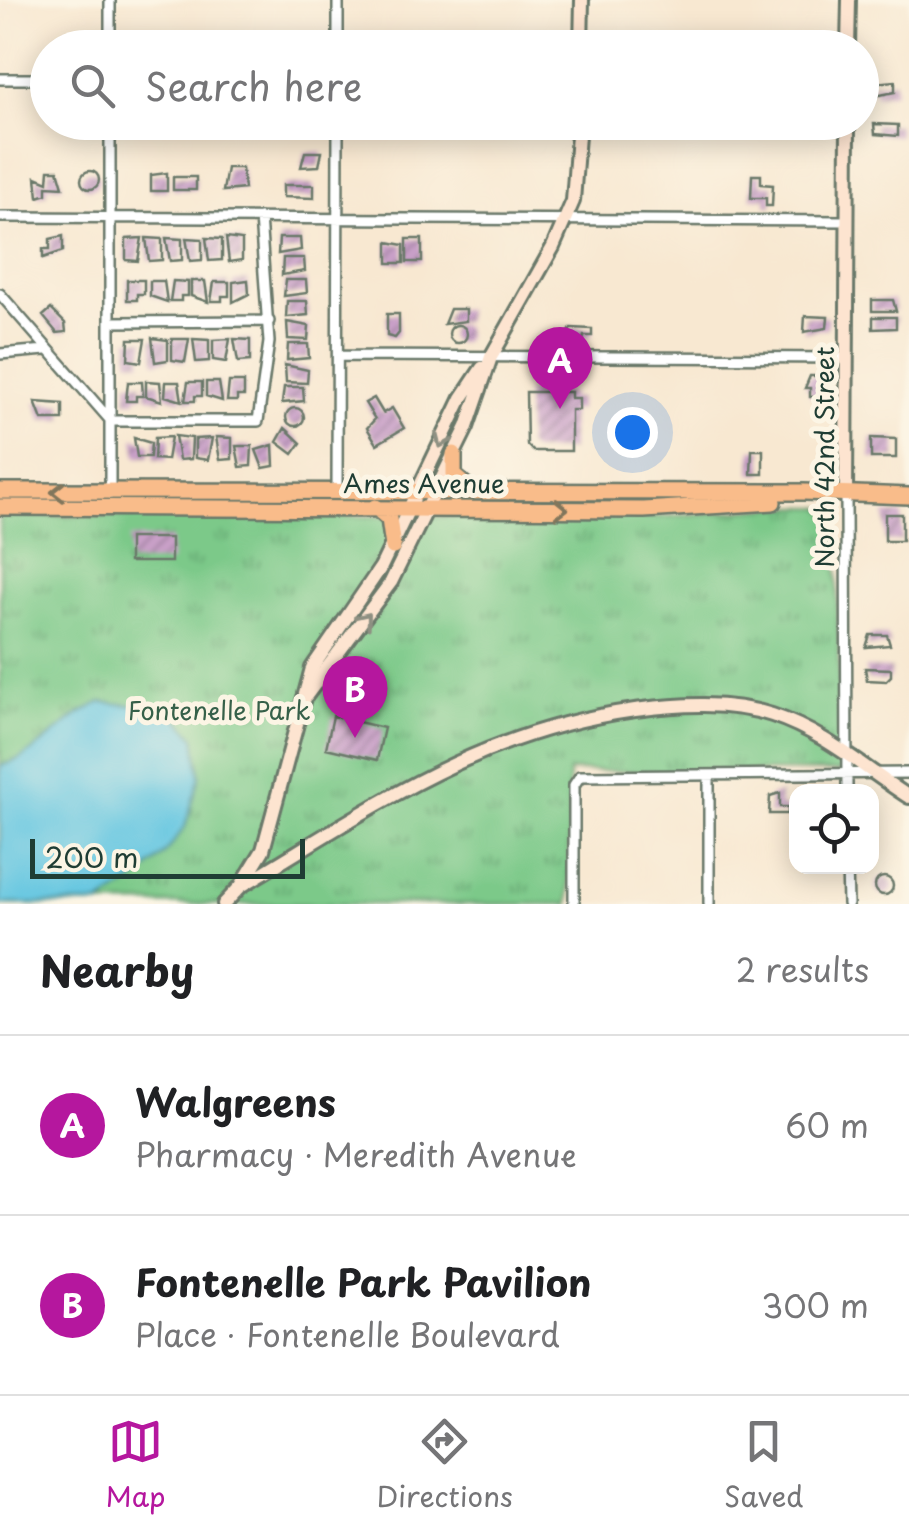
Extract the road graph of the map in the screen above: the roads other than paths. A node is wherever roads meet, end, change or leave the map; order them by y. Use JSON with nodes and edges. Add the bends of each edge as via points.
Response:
{"nodes":[{"id":1,"x":110,"y":0,"type":"edge"},
{"id":2,"x":338,"y":0,"type":"edge"},
{"id":3,"x":582,"y":0,"type":"edge"},
{"id":4,"x":849,"y":0,"type":"edge"},
{"id":5,"x":110,"y":30,"type":"edge"},
{"id":6,"x":338,"y":30,"type":"edge"},
{"id":7,"x":581,"y":30,"type":"edge"},
{"id":8,"x":848,"y":30,"type":"edge"},
{"id":9,"x":0,"y":79,"type":"edge"},
{"id":10,"x":30,"y":79,"type":"edge"},
{"id":11,"x":110,"y":140,"type":"edge"},
{"id":12,"x":338,"y":140,"type":"edge"},
{"id":13,"x":579,"y":140,"type":"edge"},
{"id":14,"x":848,"y":140,"type":"edge"},
{"id":15,"x":0,"y":217,"type":"edge"},
{"id":16,"x":111,"y":218,"type":"junction"},
{"id":17,"x":260,"y":218,"type":"junction"},
{"id":18,"x":338,"y":218,"type":"junction"},
{"id":19,"x":565,"y":220,"type":"junction"},
{"id":20,"x":848,"y":221,"type":"junction"},
{"id":21,"x":0,"y":294,"type":"edge"},
{"id":22,"x":269,"y":321,"type":"junction"},
{"id":23,"x":110,"y":322,"type":"junction"},
{"id":24,"x":46,"y":350,"type":"junction"},
{"id":25,"x":0,"y":354,"type":"edge"},
{"id":26,"x":338,"y":356,"type":"junction"},
{"id":27,"x":491,"y":356,"type":"junction"},
{"id":28,"x":847,"y":358,"type":"junction"},
{"id":29,"x":110,"y":421,"type":"junction"},
{"id":30,"x":454,"y":454,"type":"junction"},
{"id":31,"x":0,"y":491,"type":"edge"},
{"id":32,"x":290,"y":492,"type":"junction"},
{"id":33,"x":337,"y":492,"type":"junction"},
{"id":34,"x":476,"y":493,"type":"junction"},
{"id":35,"x":846,"y":495,"type":"junction"},
{"id":36,"x":909,"y":496,"type":"edge"},
{"id":37,"x":110,"y":499,"type":"junction"},
{"id":38,"x":424,"y":500,"type":"junction"},
{"id":39,"x":0,"y":507,"type":"edge"},
{"id":40,"x":202,"y":507,"type":"junction"},
{"id":41,"x":375,"y":507,"type":"junction"},
{"id":42,"x":393,"y":547,"type":"junction"},
{"id":43,"x":306,"y":696,"type":"junction"},
{"id":44,"x":846,"y":752,"type":"junction"},
{"id":45,"x":909,"y":773,"type":"edge"},
{"id":46,"x":709,"y":776,"type":"junction"},
{"id":47,"x":876,"y":776,"type":"junction"},
{"id":48,"x":847,"y":777,"type":"junction"},
{"id":49,"x":847,"y":784,"type":"edge"},
{"id":50,"x":909,"y":797,"type":"edge"},
{"id":51,"x":263,"y":850,"type":"junction"},
{"id":52,"x":282,"y":862,"type":"junction"},
{"id":53,"x":848,"y":874,"type":"edge"},
{"id":54,"x":242,"y":886,"type":"junction"},
{"id":55,"x":224,"y":904,"type":"edge"},
{"id":56,"x":574,"y":904,"type":"edge"},
{"id":57,"x":710,"y":904,"type":"edge"},
{"id":58,"x":848,"y":904,"type":"edge"}],
"edges":[{"from":1,"to":5,"type":"street"},
{"from":2,"to":6,"type":"street"},
{"from":3,"to":7,"type":"main road"},
{"from":4,"to":8,"type":"main road"},
{"from":9,"to":10,"type":"street"},
{"from":11,"to":16,"type":"street"},
{"from":12,"to":18,"type":"street"},
{"from":13,"to":19,"type":"main road","via":[[578,178]]},
{"from":14,"to":20,"type":"main road","name":"North 42nd Street"},
{"from":15,"to":16,"type":"street"},
{"from":16,"to":17,"type":"street"},
{"from":16,"to":23,"type":"street"},
{"from":17,"to":18,"type":"street"},
{"from":17,"to":22,"type":"street"},
{"from":18,"to":19,"type":"street"},
{"from":18,"to":26,"type":"street"},
{"from":19,"to":20,"type":"street"},
{"from":19,"to":27,"type":"main road"},
{"from":20,"to":28,"type":"main road","name":"North 42nd Street"},
{"from":21,"to":24,"type":"street"},
{"from":22,"to":23,"type":"street"},
{"from":22,"to":29,"type":"street","via":[[258,421]]},
{"from":23,"to":29,"type":"street"},
{"from":24,"to":25,"type":"street"},
{"from":24,"to":29,"type":"street"},
{"from":26,"to":27,"type":"street"},
{"from":26,"to":33,"type":"street"},
{"from":27,"to":28,"type":"street"},
{"from":27,"to":30,"type":"main road"},
{"from":27,"to":38,"type":"main road","one_way":true,"via":[[462,398]]},
{"from":28,"to":35,"type":"main road","name":"North 42nd Street"},
{"from":29,"to":37,"type":"street"},
{"from":30,"to":34,"type":"main road","via":[[456,481]]},
{"from":30,"to":38,"type":"main road"},
{"from":37,"to":31,"type":"main road","name":"Ames Avenue","one_way":true},
{"from":32,"to":33,"type":"main road","name":"Ames Avenue"},
{"from":32,"to":37,"type":"main road","name":"Ames Avenue"},
{"from":32,"to":40,"type":"main road","via":[[218,498]]},
{"from":33,"to":38,"type":"main road","name":"Ames Avenue"},
{"from":34,"to":35,"type":"main road","name":"Ames Avenue"},
{"from":34,"to":38,"type":"main road","name":"Ames Avenue"},
{"from":35,"to":36,"type":"main road","name":"Ames Avenue"},
{"from":38,"to":35,"type":"main road","name":"Ames Avenue","one_way":true,"via":[[644,510]]},
{"from":35,"to":44,"type":"street","name":"North 42nd Street"},
{"from":37,"to":39,"type":"main road","name":"Ames Avenue"},
{"from":37,"to":40,"type":"main road","name":"Ames Avenue"},
{"from":38,"to":41,"type":"main road","name":"Ames Avenue"},
{"from":38,"to":42,"type":"main road"},
{"from":43,"to":38,"type":"main road","one_way":true,"via":[[392,582]]},
{"from":40,"to":41,"type":"main road","name":"Ames Avenue"},
{"from":41,"to":42,"type":"main road","via":[[389,519]]},
{"from":42,"to":43,"type":"main road","via":[[318,655]]},
{"from":43,"to":51,"type":"main road"},
{"from":44,"to":47,"type":"main road"},
{"from":44,"to":48,"type":"street","name":"North 42nd Street"},
{"from":44,"to":52,"type":"main road","via":[[743,708],[671,706],[586,718],[432,771]]},
{"from":45,"to":47,"type":"street"},
{"from":46,"to":48,"type":"street"},
{"from":46,"to":56,"type":"street","via":[[580,776],[574,785]]},
{"from":46,"to":57,"type":"street"},
{"from":47,"to":48,"type":"street"},
{"from":47,"to":50,"type":"main road"},
{"from":48,"to":49,"type":"street","name":"North 42nd Street"},
{"from":51,"to":52,"type":"main road"},
{"from":51,"to":54,"type":"main road"},
{"from":52,"to":54,"type":"main road"},
{"from":53,"to":58,"type":"street"},
{"from":54,"to":55,"type":"main road"}]}
